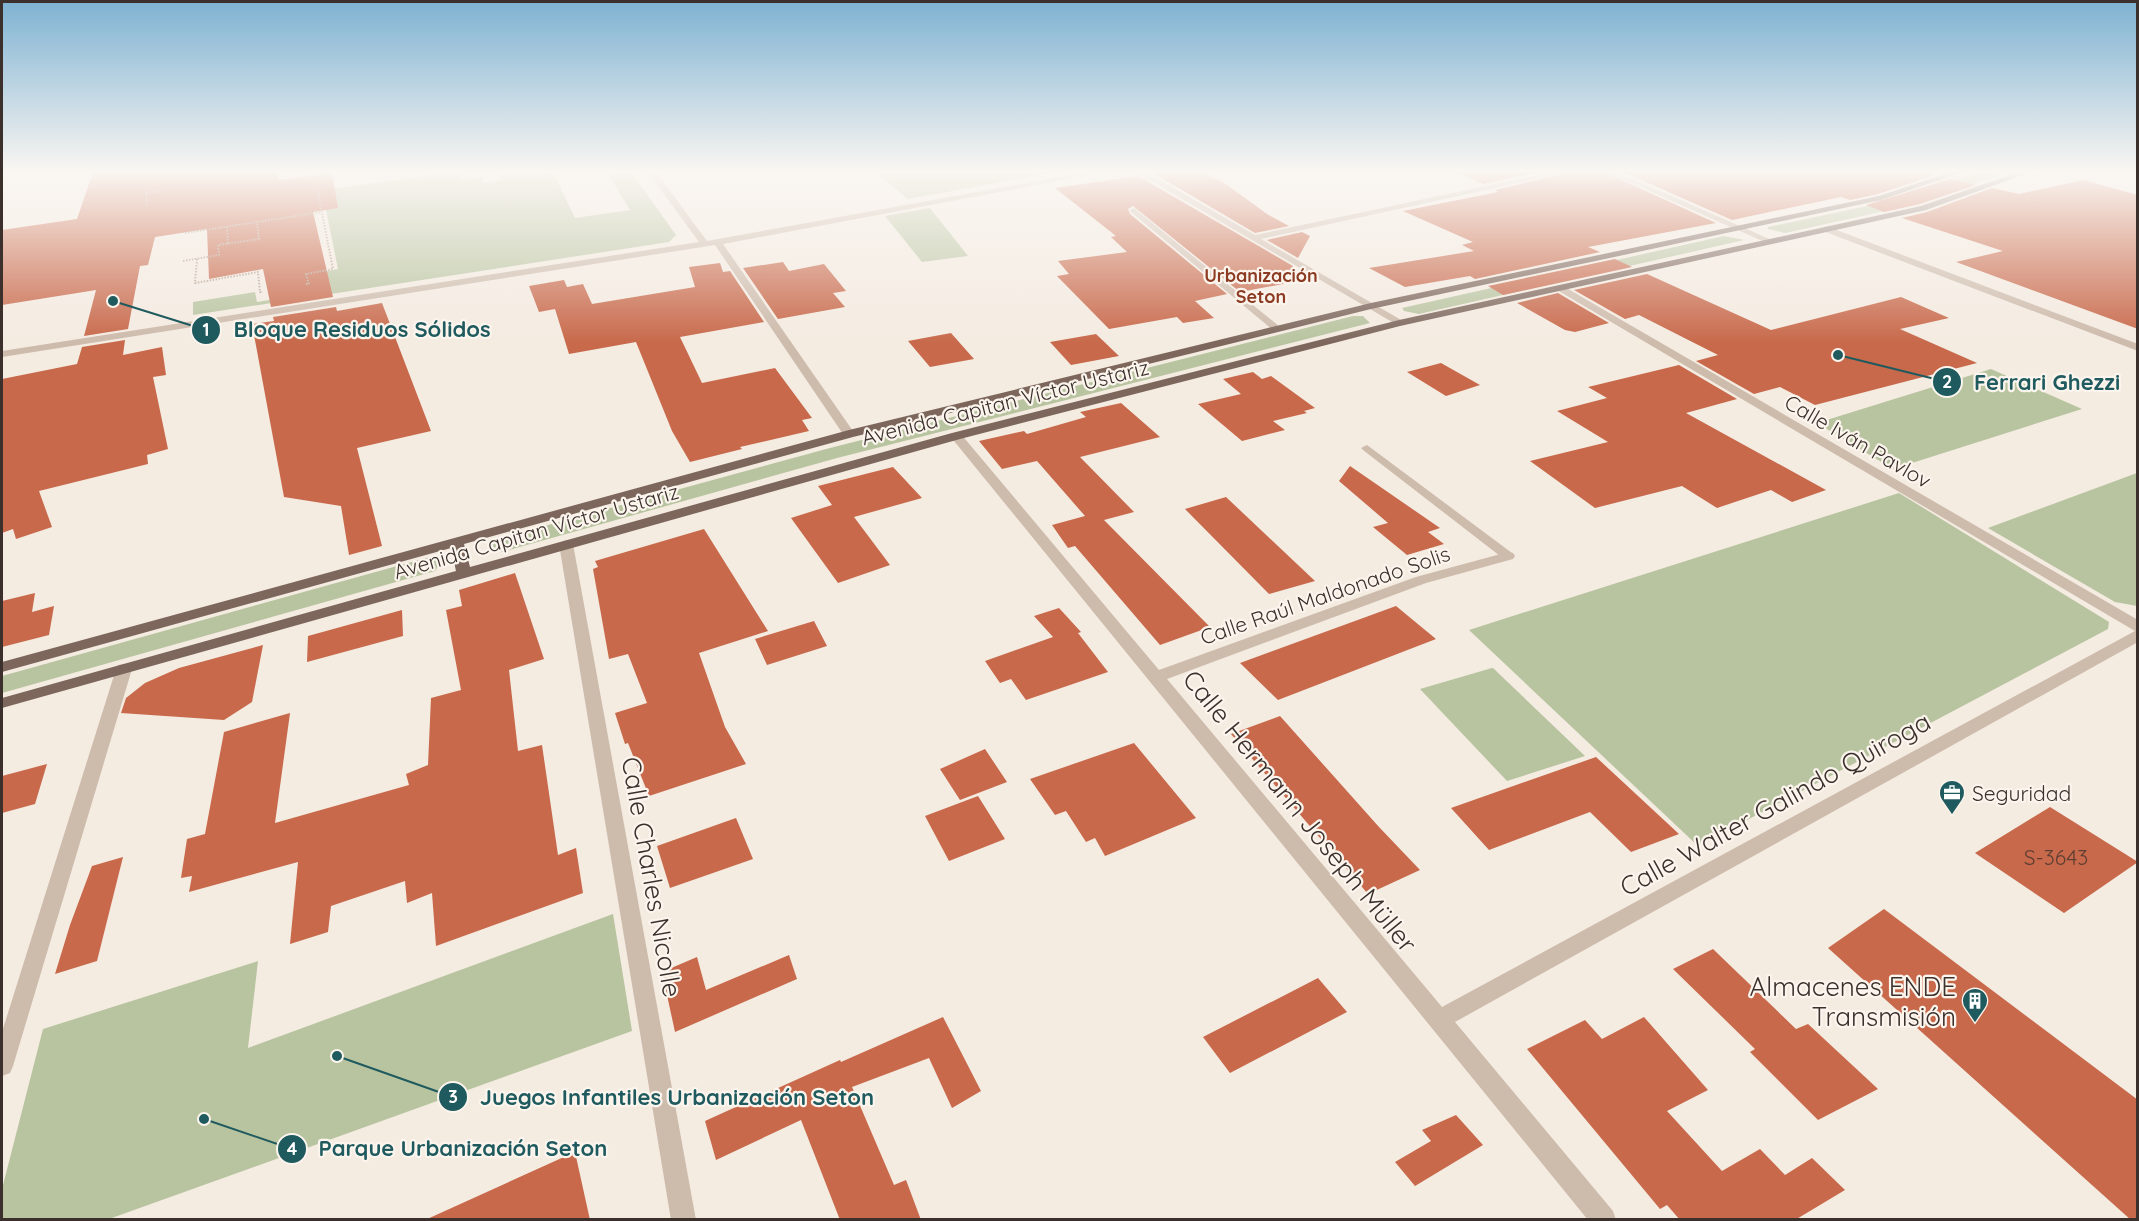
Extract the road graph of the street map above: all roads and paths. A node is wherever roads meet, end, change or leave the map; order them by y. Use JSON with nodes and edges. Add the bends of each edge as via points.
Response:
{"nodes":[{"id":1,"x":213,"y":229,"type":"edge"},
{"id":2,"x":227,"y":229,"type":"edge"},
{"id":3,"x":258,"y":229,"type":"edge"},
{"id":4,"x":325,"y":229,"type":"edge"},
{"id":5,"x":694,"y":229,"type":"edge"},
{"id":6,"x":788,"y":229,"type":"edge"},
{"id":7,"x":1157,"y":229,"type":"edge"},
{"id":8,"x":1238,"y":229,"type":"edge"},
{"id":9,"x":1296,"y":229,"type":"edge"},
{"id":10,"x":1734,"y":229,"type":"edge"},
{"id":11,"x":1741,"y":229,"type":"edge"},
{"id":12,"x":1830,"y":229,"type":"edge"},
{"id":13,"x":1826,"y":230,"type":"junction"},
{"id":14,"x":185,"y":233,"type":"dead end"},
{"id":15,"x":1254,"y":238,"type":"junction"},
{"id":16,"x":1770,"y":241,"type":"junction"},
{"id":17,"x":717,"y":242,"type":"junction"},
{"id":18,"x":228,"y":244,"type":"junction"},
{"id":19,"x":705,"y":244,"type":"junction"},
{"id":20,"x":197,"y":259,"type":"junction"},
{"id":21,"x":183,"y":261,"type":"dead end"},
{"id":22,"x":299,"y":285,"type":"dead end"},
{"id":23,"x":1560,"y":288,"type":"junction"},
{"id":24,"x":270,"y":290,"type":"dead end"},
{"id":25,"x":1371,"y":306,"type":"junction"},
{"id":26,"x":1399,"y":323,"type":"junction"},
{"id":27,"x":1277,"y":328,"type":"junction"},
{"id":28,"x":2138,"y":348,"type":"edge"},
{"id":29,"x":2,"y":354,"type":"edge"},
{"id":30,"x":849,"y":434,"type":"junction"},
{"id":31,"x":956,"y":436,"type":"junction"},
{"id":32,"x":1367,"y":448,"type":"dead end"},
{"id":33,"x":456,"y":542,"type":"junction"},
{"id":34,"x":566,"y":544,"type":"junction"},
{"id":35,"x":1508,"y":556,"type":"joint"},
{"id":36,"x":464,"y":573,"type":"junction"},
{"id":37,"x":2138,"y":627,"type":"edge"},
{"id":38,"x":2138,"y":635,"type":"edge"},
{"id":39,"x":2,"y":667,"type":"edge"},
{"id":40,"x":124,"y":669,"type":"junction"},
{"id":41,"x":1157,"y":677,"type":"junction"},
{"id":42,"x":2,"y":704,"type":"edge"},
{"id":43,"x":1439,"y":1020,"type":"junction"},
{"id":44,"x":2,"y":1066,"type":"edge"},
{"id":45,"x":684,"y":1220,"type":"edge"},
{"id":46,"x":1604,"y":1220,"type":"edge"}],
"edges":[{"from":1,"to":14,"type":"path"},
{"from":2,"to":18,"type":"path"},
{"from":3,"to":18,"type":"path","via":[[259,239]]},
{"from":4,"to":22,"type":"path","via":[[333,269],[306,274],[309,284]]},
{"from":5,"to":19,"type":"street"},
{"from":6,"to":17,"type":"street"},
{"from":7,"to":27,"type":"lane"},
{"from":8,"to":15,"type":"street"},
{"from":9,"to":15,"type":"street"},
{"from":10,"to":25,"type":"main road","name":"Avenida Capitan Víctor Ustariz"},
{"from":11,"to":16,"type":"street"},
{"from":12,"to":13,"type":"main road","name":"Avenida Capitan Víctor Ustariz"},
{"from":13,"to":16,"type":"main road","name":"Avenida Capitan Víctor Ustariz"},
{"from":13,"to":28,"type":"street"},
{"from":15,"to":25,"type":"street"},
{"from":16,"to":23,"type":"main road","name":"Avenida Capitan Víctor Ustariz"},
{"from":17,"to":19,"type":"street"},
{"from":17,"to":30,"type":"street"},
{"from":18,"to":20,"type":"path","via":[[218,245],[219,255]]},
{"from":19,"to":29,"type":"street"},
{"from":20,"to":21,"type":"path"},
{"from":20,"to":24,"type":"path","via":[[195,283],[258,272],[260,292]]},
{"from":23,"to":26,"type":"main road","name":"Avenida Capitan Víctor Ustariz"},
{"from":23,"to":37,"type":"street","name":"Calle Iván Pavlov"},
{"from":25,"to":26,"type":"street"},
{"from":25,"to":27,"type":"main road","name":"Avenida Capitan Víctor Ustariz"},
{"from":26,"to":31,"type":"main road","name":"Avenida Capitan Víctor Ustariz"},
{"from":27,"to":30,"type":"main road","name":"Avenida Capitan Víctor Ustariz"},
{"from":30,"to":33,"type":"main road","name":"Avenida Capitan Víctor Ustariz"},
{"from":31,"to":34,"type":"main road","name":"Avenida Capitan Víctor Ustariz"},
{"from":31,"to":41,"type":"street","name":"Calle Hermann Joseph Müller"},
{"from":32,"to":35,"type":"lane"},
{"from":33,"to":36,"type":"main road"},
{"from":33,"to":39,"type":"main road","name":"Avenida Capitan Víctor Ustariz"},
{"from":34,"to":36,"type":"main road","name":"Avenida Capitan Víctor Ustariz"},
{"from":34,"to":45,"type":"street","name":"Calle Charles Nicolle"},
{"from":35,"to":41,"type":"street","name":"Calle Raúl Maldonado Solis","via":[[1421,580]]},
{"from":36,"to":40,"type":"main road","name":"Avenida Capitan Víctor Ustariz"},
{"from":38,"to":43,"type":"street","name":"Calle Walter Galindo Quiroga"},
{"from":40,"to":42,"type":"main road","name":"Avenida Capitan Víctor Ustariz"},
{"from":40,"to":44,"type":"street"},
{"from":41,"to":43,"type":"street","name":"Calle Hermann Joseph Müller"},
{"from":43,"to":46,"type":"street","name":"Calle Hermann Joseph Müller"}]}
